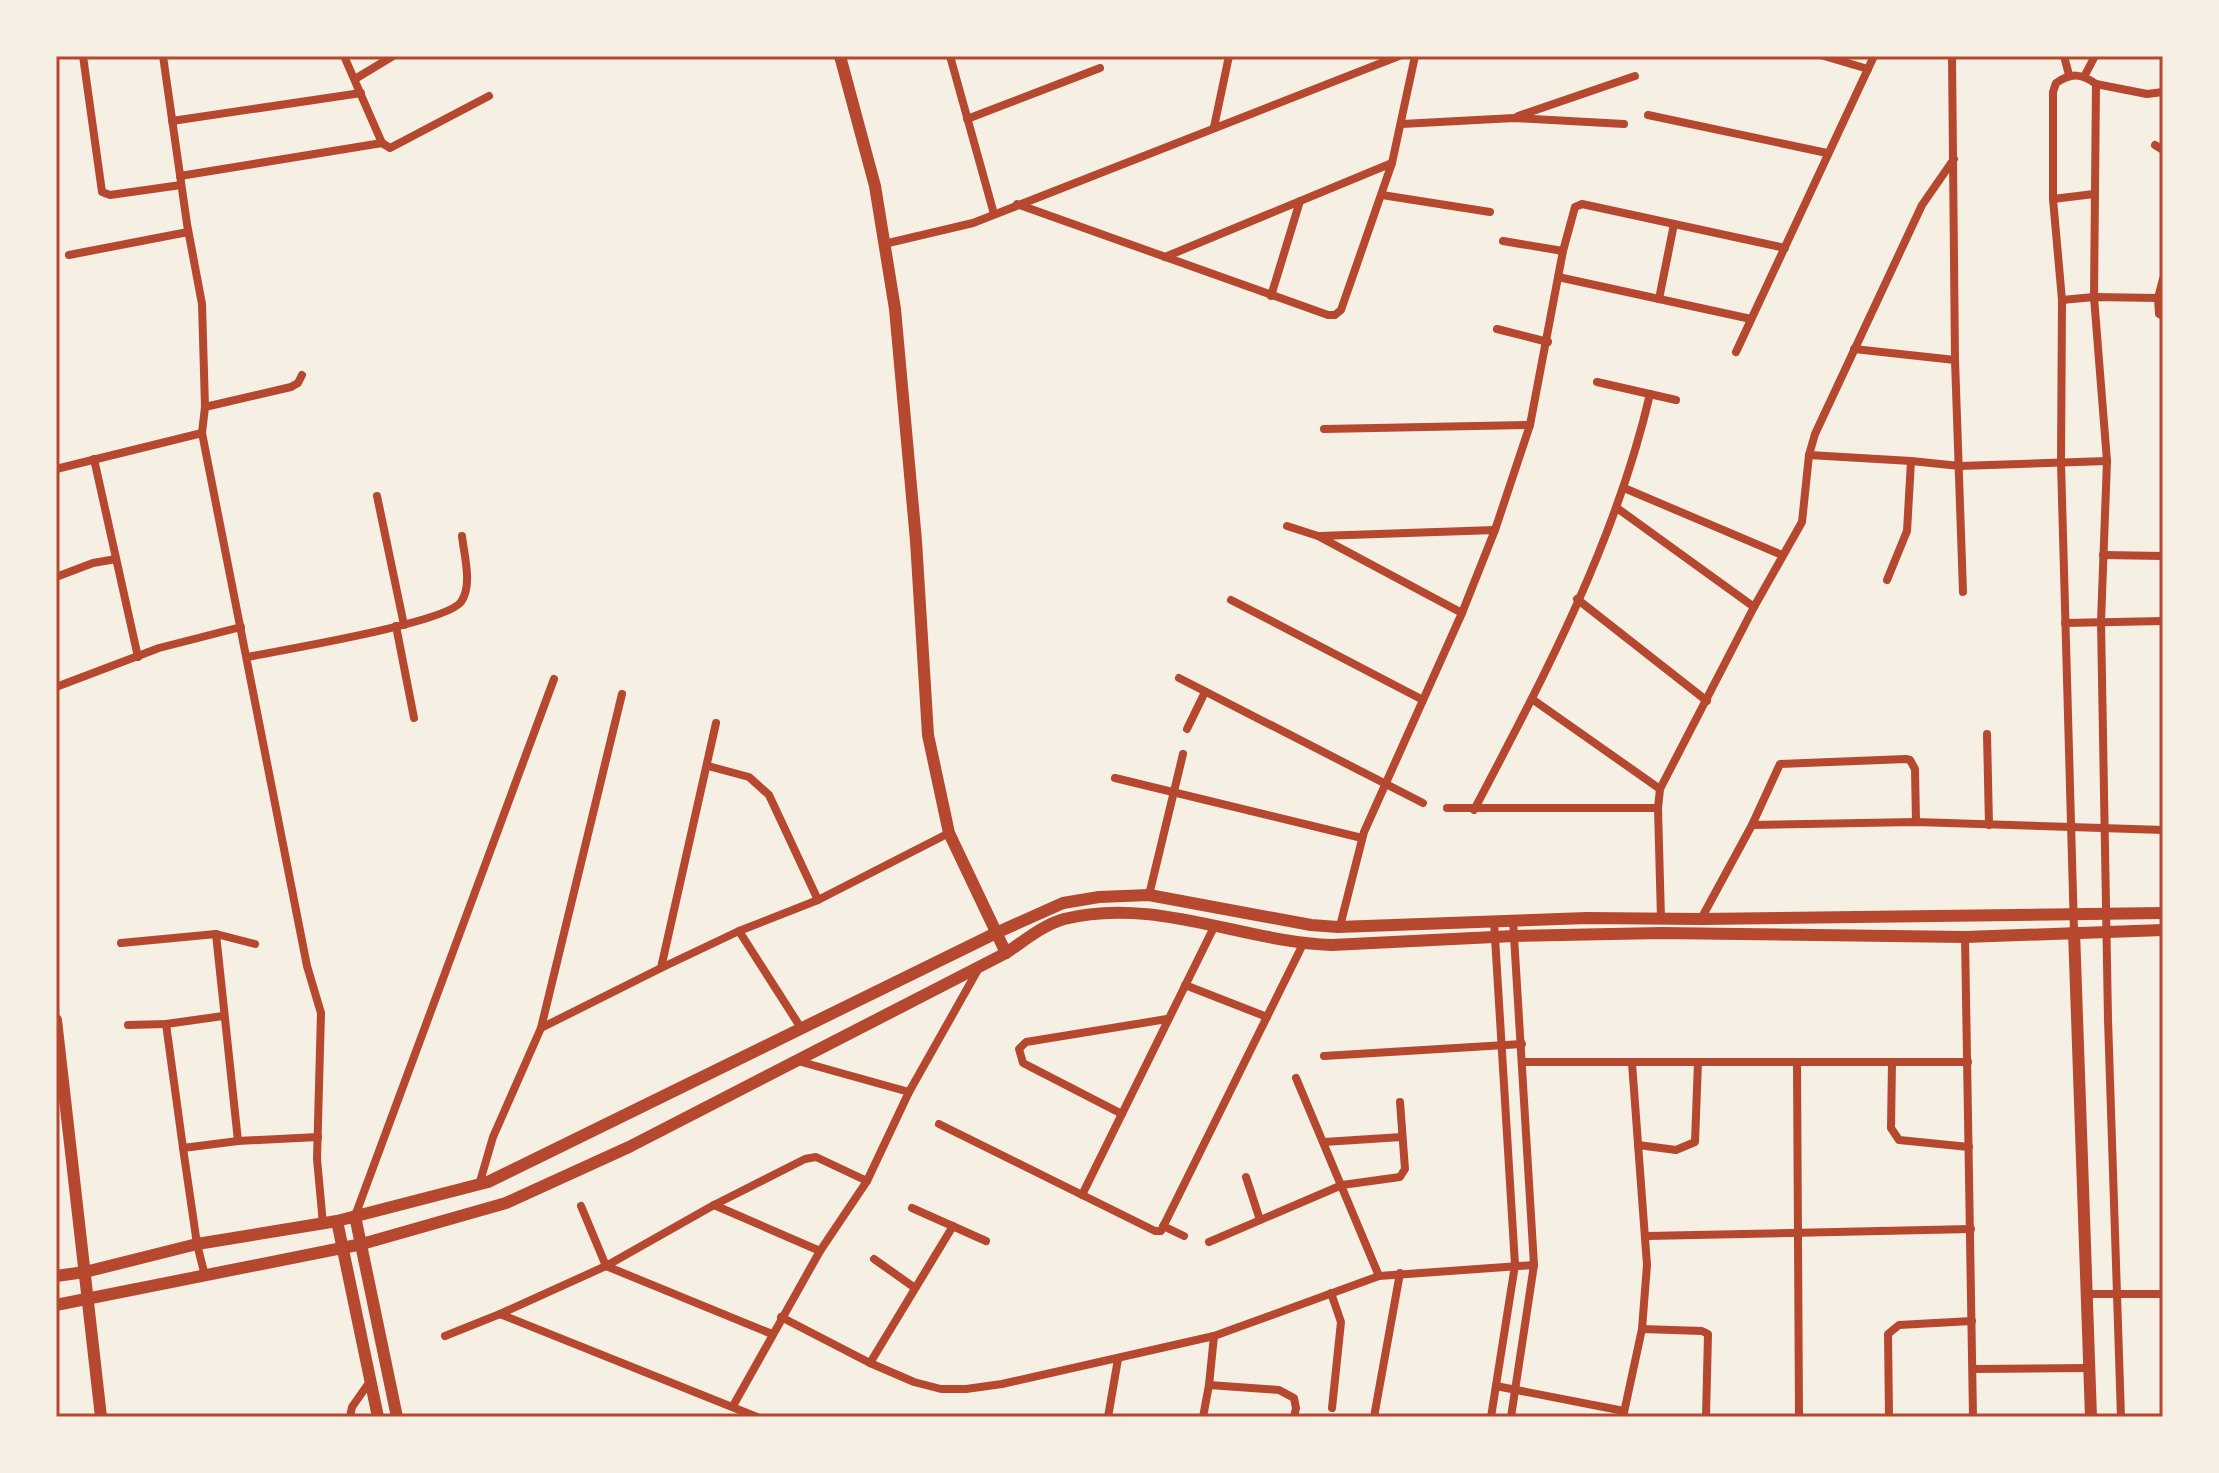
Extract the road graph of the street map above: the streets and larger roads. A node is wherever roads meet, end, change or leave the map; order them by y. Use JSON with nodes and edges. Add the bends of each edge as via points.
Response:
{"nodes":[{"id":1,"x":83,"y":56,"type":"edge"},
{"id":2,"x":163,"y":56,"type":"edge"},
{"id":3,"x":344,"y":56,"type":"edge"},
{"id":4,"x":393,"y":56,"type":"edge"},
{"id":5,"x":840,"y":56,"type":"edge"},
{"id":6,"x":950,"y":56,"type":"edge"},
{"id":7,"x":1229,"y":56,"type":"edge"},
{"id":8,"x":1399,"y":56,"type":"edge"},
{"id":9,"x":1415,"y":56,"type":"edge"},
{"id":10,"x":1824,"y":56,"type":"edge"},
{"id":11,"x":1874,"y":56,"type":"edge"},
{"id":12,"x":1952,"y":56,"type":"edge"},
{"id":13,"x":2064,"y":56,"type":"edge"},
{"id":14,"x":2095,"y":56,"type":"edge"},
{"id":15,"x":1100,"y":68,"type":"dead end"},
{"id":16,"x":1868,"y":69,"type":"junction"},
{"id":17,"x":2069,"y":75,"type":"junction"},
{"id":18,"x":2085,"y":75,"type":"junction"},
{"id":19,"x":1635,"y":76,"type":"dead end"},
{"id":20,"x":355,"y":79,"type":"junction"},
{"id":21,"x":2096,"y":84,"type":"junction"},
{"id":22,"x":2163,"y":92,"type":"edge"},
{"id":23,"x":361,"y":93,"type":"junction"},
{"id":24,"x":489,"y":96,"type":"dead end"},
{"id":25,"x":1648,"y":115,"type":"dead end"},
{"id":26,"x":1514,"y":118,"type":"junction"},
{"id":27,"x":967,"y":119,"type":"junction"},
{"id":28,"x":172,"y":121,"type":"junction"},
{"id":29,"x":1402,"y":124,"type":"junction"},
{"id":30,"x":1624,"y":124,"type":"dead end"},
{"id":31,"x":1214,"y":127,"type":"junction"},
{"id":32,"x":382,"y":143,"type":"junction"},
{"id":33,"x":1827,"y":153,"type":"junction"},
{"id":34,"x":1954,"y":159,"type":"junction"},
{"id":35,"x":1392,"y":163,"type":"junction"},
{"id":36,"x":181,"y":181,"type":"junction"},
{"id":37,"x":2094,"y":194,"type":"junction"},
{"id":38,"x":1382,"y":195,"type":"junction"},
{"id":39,"x":2053,"y":199,"type":"junction"},
{"id":40,"x":1300,"y":201,"type":"junction"},
{"id":41,"x":1017,"y":204,"type":"junction"},
{"id":42,"x":1490,"y":212,"type":"dead end"},
{"id":43,"x":994,"y":214,"type":"junction"},
{"id":44,"x":1674,"y":224,"type":"junction"},
{"id":45,"x":188,"y":232,"type":"junction"},
{"id":46,"x":1503,"y":241,"type":"dead end"},
{"id":47,"x":884,"y":244,"type":"junction"},
{"id":48,"x":1785,"y":248,"type":"junction"},
{"id":49,"x":1563,"y":251,"type":"junction"},
{"id":50,"x":69,"y":255,"type":"dead end"},
{"id":51,"x":1165,"y":257,"type":"junction"},
{"id":52,"x":1558,"y":277,"type":"junction"},
{"id":53,"x":2163,"y":279,"type":"edge"},
{"id":54,"x":1271,"y":296,"type":"junction"},
{"id":55,"x":2094,"y":297,"type":"junction"},
{"id":56,"x":2158,"y":298,"type":"junction"},
{"id":57,"x":1659,"y":299,"type":"junction"},
{"id":58,"x":2062,"y":300,"type":"junction"},
{"id":59,"x":2163,"y":316,"type":"edge"},
{"id":60,"x":1751,"y":319,"type":"junction"},
{"id":61,"x":1497,"y":329,"type":"dead end"},
{"id":62,"x":1548,"y":342,"type":"junction"},
{"id":63,"x":1854,"y":349,"type":"junction"},
{"id":64,"x":1736,"y":352,"type":"dead end"},
{"id":65,"x":1955,"y":360,"type":"junction"},
{"id":66,"x":302,"y":375,"type":"dead end"},
{"id":67,"x":1597,"y":382,"type":"dead end"},
{"id":68,"x":1650,"y":394,"type":"junction"},
{"id":69,"x":1676,"y":400,"type":"dead end"},
{"id":70,"x":205,"y":407,"type":"junction"},
{"id":71,"x":1530,"y":425,"type":"junction"},
{"id":72,"x":1324,"y":429,"type":"dead end"},
{"id":73,"x":202,"y":433,"type":"junction"},
{"id":74,"x":1809,"y":455,"type":"junction"},
{"id":75,"x":94,"y":459,"type":"junction"},
{"id":76,"x":1911,"y":461,"type":"junction"},
{"id":77,"x":2107,"y":461,"type":"junction"},
{"id":78,"x":2061,"y":463,"type":"junction"},
{"id":79,"x":1960,"y":466,"type":"junction"},
{"id":80,"x":56,"y":469,"type":"edge"},
{"id":81,"x":1624,"y":488,"type":"junction"},
{"id":82,"x":377,"y":496,"type":"dead end"},
{"id":83,"x":1617,"y":508,"type":"junction"},
{"id":84,"x":1287,"y":526,"type":"dead end"},
{"id":85,"x":1495,"y":530,"type":"junction"},
{"id":86,"x":462,"y":536,"type":"dead end"},
{"id":87,"x":1318,"y":536,"type":"junction"},
{"id":88,"x":1782,"y":555,"type":"junction"},
{"id":89,"x":2103,"y":555,"type":"junction"},
{"id":90,"x":2163,"y":556,"type":"edge"},
{"id":91,"x":116,"y":559,"type":"junction"},
{"id":92,"x":56,"y":577,"type":"edge"},
{"id":93,"x":1887,"y":580,"type":"dead end"},
{"id":94,"x":1963,"y":592,"type":"dead end"},
{"id":95,"x":1577,"y":599,"type":"junction"},
{"id":96,"x":1231,"y":600,"type":"dead end"},
{"id":97,"x":1754,"y":607,"type":"junction"},
{"id":98,"x":1462,"y":613,"type":"junction"},
{"id":99,"x":2163,"y":621,"type":"edge"},
{"id":100,"x":2101,"y":622,"type":"junction"},
{"id":101,"x":2065,"y":623,"type":"junction"},
{"id":102,"x":400,"y":625,"type":"junction"},
{"id":103,"x":241,"y":627,"type":"junction"},
{"id":104,"x":138,"y":657,"type":"junction"},
{"id":105,"x":248,"y":657,"type":"junction"},
{"id":106,"x":1179,"y":678,"type":"dead end"},
{"id":107,"x":554,"y":679,"type":"dead end"},
{"id":108,"x":56,"y":687,"type":"edge"},
{"id":109,"x":1205,"y":692,"type":"junction"},
{"id":110,"x":622,"y":694,"type":"dead end"},
{"id":111,"x":1532,"y":699,"type":"junction"},
{"id":112,"x":1423,"y":700,"type":"junction"},
{"id":113,"x":1707,"y":701,"type":"junction"},
{"id":114,"x":414,"y":718,"type":"dead end"},
{"id":115,"x":716,"y":723,"type":"dead end"},
{"id":116,"x":1187,"y":729,"type":"dead end"},
{"id":117,"x":1987,"y":734,"type":"dead end"},
{"id":118,"x":1183,"y":754,"type":"dead end"},
{"id":119,"x":708,"y":766,"type":"junction"},
{"id":120,"x":1115,"y":778,"type":"dead end"},
{"id":121,"x":1384,"y":782,"type":"junction"},
{"id":122,"x":1660,"y":789,"type":"junction"},
{"id":123,"x":1173,"y":792,"type":"junction"},
{"id":124,"x":1423,"y":803,"type":"dead end"},
{"id":125,"x":1447,"y":808,"type":"dead end"},
{"id":126,"x":1658,"y":808,"type":"junction"},
{"id":127,"x":1474,"y":810,"type":"junction"},
{"id":128,"x":1916,"y":822,"type":"junction"},
{"id":129,"x":1752,"y":825,"type":"junction"},
{"id":130,"x":1989,"y":825,"type":"junction"},
{"id":131,"x":2072,"y":829,"type":"junction"},
{"id":132,"x":2105,"y":829,"type":"junction"},
{"id":133,"x":2163,"y":830,"type":"edge"},
{"id":134,"x":949,"y":833,"type":"junction"},
{"id":135,"x":1362,"y":838,"type":"junction"},
{"id":136,"x":1149,"y":895,"type":"junction"},
{"id":137,"x":818,"y":900,"type":"junction"},
{"id":138,"x":2072,"y":912,"type":"junction"},
{"id":139,"x":2106,"y":913,"type":"junction"},
{"id":140,"x":2163,"y":913,"type":"edge"},
{"id":141,"x":1661,"y":919,"type":"junction"},
{"id":142,"x":1701,"y":919,"type":"junction"},
{"id":143,"x":1513,"y":920,"type":"junction"},
{"id":144,"x":1494,"y":921,"type":"junction"},
{"id":145,"x":1215,"y":925,"type":"junction"},
{"id":146,"x":1340,"y":926,"type":"junction"},
{"id":147,"x":2163,"y":930,"type":"edge"},
{"id":148,"x":739,"y":931,"type":"junction"},
{"id":149,"x":2074,"y":931,"type":"junction"},
{"id":150,"x":2107,"y":931,"type":"junction"},
{"id":151,"x":996,"y":933,"type":"junction"},
{"id":152,"x":216,"y":934,"type":"junction"},
{"id":153,"x":1514,"y":936,"type":"junction"},
{"id":154,"x":1495,"y":937,"type":"junction"},
{"id":155,"x":1965,"y":937,"type":"junction"},
{"id":156,"x":121,"y":943,"type":"dead end"},
{"id":157,"x":255,"y":944,"type":"dead end"},
{"id":158,"x":1303,"y":944,"type":"junction"},
{"id":159,"x":1006,"y":953,"type":"junction"},
{"id":160,"x":980,"y":966,"type":"junction"},
{"id":161,"x":661,"y":968,"type":"junction"},
{"id":162,"x":1185,"y":985,"type":"junction"},
{"id":163,"x":223,"y":1016,"type":"junction"},
{"id":164,"x":1267,"y":1017,"type":"junction"},
{"id":165,"x":1167,"y":1019,"type":"junction"},
{"id":166,"x":56,"y":1020,"type":"edge"},
{"id":167,"x":166,"y":1024,"type":"junction"},
{"id":168,"x":128,"y":1025,"type":"dead end"},
{"id":169,"x":541,"y":1028,"type":"junction"},
{"id":170,"x":801,"y":1028,"type":"junction"},
{"id":171,"x":1522,"y":1044,"type":"junction"},
{"id":172,"x":1502,"y":1045,"type":"junction"},
{"id":173,"x":1324,"y":1056,"type":"dead end"},
{"id":174,"x":798,"y":1061,"type":"junction"},
{"id":175,"x":1523,"y":1062,"type":"junction"},
{"id":176,"x":1698,"y":1062,"type":"junction"},
{"id":177,"x":1797,"y":1062,"type":"junction"},
{"id":178,"x":1892,"y":1062,"type":"junction"},
{"id":179,"x":1968,"y":1062,"type":"junction"},
{"id":180,"x":1632,"y":1063,"type":"junction"},
{"id":181,"x":1296,"y":1078,"type":"dead end"},
{"id":182,"x":909,"y":1092,"type":"junction"},
{"id":183,"x":1400,"y":1102,"type":"dead end"},
{"id":184,"x":1122,"y":1114,"type":"junction"},
{"id":185,"x":939,"y":1124,"type":"dead end"},
{"id":186,"x":318,"y":1137,"type":"junction"},
{"id":187,"x":1402,"y":1137,"type":"junction"},
{"id":188,"x":238,"y":1141,"type":"junction"},
{"id":189,"x":1324,"y":1142,"type":"junction"},
{"id":190,"x":1638,"y":1145,"type":"junction"},
{"id":191,"x":1969,"y":1147,"type":"junction"},
{"id":192,"x":183,"y":1148,"type":"junction"},
{"id":193,"x":1246,"y":1177,"type":"dead end"},
{"id":194,"x":867,"y":1181,"type":"junction"},
{"id":195,"x":479,"y":1185,"type":"junction"},
{"id":196,"x":1342,"y":1185,"type":"junction"},
{"id":197,"x":1082,"y":1195,"type":"junction"},
{"id":198,"x":714,"y":1205,"type":"junction"},
{"id":199,"x":581,"y":1206,"type":"dead end"},
{"id":200,"x":912,"y":1208,"type":"dead end"},
{"id":201,"x":355,"y":1216,"type":"junction"},
{"id":202,"x":1260,"y":1220,"type":"junction"},
{"id":203,"x":337,"y":1221,"type":"junction"},
{"id":204,"x":323,"y":1224,"type":"junction"},
{"id":205,"x":953,"y":1226,"type":"junction"},
{"id":206,"x":1163,"y":1226,"type":"junction"},
{"id":207,"x":1971,"y":1229,"type":"junction"},
{"id":208,"x":1798,"y":1232,"type":"junction"},
{"id":209,"x":1184,"y":1236,"type":"dead end"},
{"id":210,"x":1647,"y":1236,"type":"junction"},
{"id":211,"x":986,"y":1241,"type":"dead end"},
{"id":212,"x":1209,"y":1242,"type":"dead end"},
{"id":213,"x":197,"y":1244,"type":"junction"},
{"id":214,"x":362,"y":1244,"type":"junction"},
{"id":215,"x":341,"y":1247,"type":"junction"},
{"id":216,"x":820,"y":1251,"type":"junction"},
{"id":217,"x":874,"y":1259,"type":"dead end"},
{"id":218,"x":1515,"y":1265,"type":"junction"},
{"id":219,"x":1534,"y":1265,"type":"junction"},
{"id":220,"x":606,"y":1266,"type":"junction"},
{"id":221,"x":85,"y":1272,"type":"junction"},
{"id":222,"x":1400,"y":1273,"type":"junction"},
{"id":223,"x":56,"y":1276,"type":"edge"},
{"id":224,"x":205,"y":1276,"type":"junction"},
{"id":225,"x":1379,"y":1276,"type":"junction"},
{"id":226,"x":915,"y":1288,"type":"junction"},
{"id":227,"x":1331,"y":1293,"type":"junction"},
{"id":228,"x":2118,"y":1293,"type":"junction"},
{"id":229,"x":2086,"y":1294,"type":"junction"},
{"id":230,"x":2163,"y":1294,"type":"edge"},
{"id":231,"x":86,"y":1300,"type":"junction"},
{"id":232,"x":56,"y":1305,"type":"edge"},
{"id":233,"x":500,"y":1314,"type":"junction"},
{"id":234,"x":781,"y":1317,"type":"junction"},
{"id":235,"x":1972,"y":1321,"type":"junction"},
{"id":236,"x":1642,"y":1329,"type":"junction"},
{"id":237,"x":772,"y":1334,"type":"junction"},
{"id":238,"x":445,"y":1336,"type":"dead end"},
{"id":239,"x":1214,"y":1336,"type":"junction"},
{"id":240,"x":1118,"y":1359,"type":"junction"},
{"id":241,"x":870,"y":1363,"type":"junction"},
{"id":242,"x":2090,"y":1368,"type":"junction"},
{"id":243,"x":1973,"y":1369,"type":"junction"},
{"id":244,"x":371,"y":1380,"type":"junction"},
{"id":245,"x":1209,"y":1385,"type":"junction"},
{"id":246,"x":1496,"y":1386,"type":"junction"},
{"id":247,"x":1516,"y":1391,"type":"junction"},
{"id":248,"x":733,"y":1406,"type":"junction"},
{"id":249,"x":1332,"y":1408,"type":"dead end"},
{"id":250,"x":1624,"y":1414,"type":"edge"},
{"id":251,"x":101,"y":1417,"type":"edge"},
{"id":252,"x":350,"y":1417,"type":"edge"},
{"id":253,"x":378,"y":1417,"type":"edge"},
{"id":254,"x":397,"y":1417,"type":"edge"},
{"id":255,"x":757,"y":1417,"type":"edge"},
{"id":256,"x":1108,"y":1417,"type":"edge"},
{"id":257,"x":1203,"y":1417,"type":"edge"},
{"id":258,"x":1294,"y":1417,"type":"edge"},
{"id":259,"x":1374,"y":1417,"type":"edge"},
{"id":260,"x":1491,"y":1417,"type":"edge"},
{"id":261,"x":1511,"y":1417,"type":"edge"},
{"id":262,"x":1706,"y":1417,"type":"edge"},
{"id":263,"x":1799,"y":1417,"type":"edge"},
{"id":264,"x":1889,"y":1417,"type":"edge"},
{"id":265,"x":1973,"y":1417,"type":"edge"},
{"id":266,"x":2091,"y":1417,"type":"edge"},
{"id":267,"x":2121,"y":1417,"type":"edge"}],
"edges":[{"from":1,"to":36,"type":"street","via":[[102,192],[110,195]]},
{"from":2,"to":28,"type":"street"},
{"from":3,"to":20,"type":"street"},
{"from":4,"to":20,"type":"street"},
{"from":5,"to":47,"type":"street","via":[[875,186]]},
{"from":6,"to":27,"type":"street"},
{"from":7,"to":31,"type":"street"},
{"from":8,"to":31,"type":"street"},
{"from":9,"to":29,"type":"street"},
{"from":10,"to":16,"type":"street"},
{"from":11,"to":16,"type":"street"},
{"from":12,"to":34,"type":"street"},
{"from":13,"to":17,"type":"street"},
{"from":14,"to":18,"type":"street"},
{"from":15,"to":27,"type":"street"},
{"from":16,"to":33,"type":"street"},
{"from":17,"to":18,"type":"street"},
{"from":17,"to":39,"type":"street","via":[[2053,92]]},
{"from":18,"to":21,"type":"street"},
{"from":19,"to":26,"type":"street"},
{"from":20,"to":23,"type":"street"},
{"from":21,"to":22,"type":"street"},
{"from":21,"to":37,"type":"street"},
{"from":23,"to":28,"type":"street"},
{"from":23,"to":32,"type":"street"},
{"from":24,"to":32,"type":"street","via":[[397,147]]},
{"from":25,"to":33,"type":"street"},
{"from":26,"to":29,"type":"street"},
{"from":26,"to":30,"type":"street"},
{"from":27,"to":43,"type":"street"},
{"from":28,"to":36,"type":"street"},
{"from":29,"to":35,"type":"street"},
{"from":31,"to":41,"type":"street"},
{"from":32,"to":36,"type":"street"},
{"from":33,"to":48,"type":"street"},
{"from":34,"to":63,"type":"street","via":[[1922,205]]},
{"from":34,"to":65,"type":"street"},
{"from":35,"to":38,"type":"street"},
{"from":35,"to":40,"type":"street"},
{"from":36,"to":45,"type":"street"},
{"from":37,"to":39,"type":"street"},
{"from":37,"to":55,"type":"street"},
{"from":38,"to":42,"type":"street"},
{"from":38,"to":54,"type":"street","via":[[1338,314]]},
{"from":39,"to":58,"type":"street"},
{"from":40,"to":51,"type":"street"},
{"from":40,"to":54,"type":"street"},
{"from":41,"to":43,"type":"street"},
{"from":41,"to":51,"type":"street"},
{"from":43,"to":47,"type":"street"},
{"from":44,"to":48,"type":"street"},
{"from":44,"to":49,"type":"street","via":[[1578,204]]},
{"from":44,"to":57,"type":"street"},
{"from":45,"to":50,"type":"street"},
{"from":45,"to":70,"type":"street","via":[[202,304]]},
{"from":46,"to":49,"type":"street"},
{"from":47,"to":134,"type":"street","via":[[915,526],[928,735]]},
{"from":48,"to":60,"type":"street"},
{"from":49,"to":52,"type":"street"},
{"from":51,"to":54,"type":"street"},
{"from":52,"to":57,"type":"street"},
{"from":52,"to":62,"type":"street"},
{"from":53,"to":56,"type":"street"},
{"from":55,"to":56,"type":"street"},
{"from":55,"to":58,"type":"street"},
{"from":55,"to":77,"type":"street"},
{"from":56,"to":59,"type":"street"},
{"from":57,"to":60,"type":"street"},
{"from":58,"to":78,"type":"street"},
{"from":60,"to":64,"type":"street"},
{"from":61,"to":62,"type":"street"},
{"from":62,"to":71,"type":"street"},
{"from":63,"to":65,"type":"street"},
{"from":63,"to":74,"type":"street"},
{"from":65,"to":79,"type":"street"},
{"from":66,"to":70,"type":"street","via":[[291,387]]},
{"from":67,"to":68,"type":"street"},
{"from":68,"to":69,"type":"street"},
{"from":68,"to":81,"type":"street"},
{"from":70,"to":73,"type":"street"},
{"from":71,"to":72,"type":"street"},
{"from":71,"to":85,"type":"street"},
{"from":73,"to":75,"type":"street"},
{"from":73,"to":103,"type":"street"},
{"from":74,"to":76,"type":"street"},
{"from":74,"to":88,"type":"street","via":[[1802,522]]},
{"from":75,"to":80,"type":"street"},
{"from":75,"to":91,"type":"street"},
{"from":76,"to":79,"type":"street"},
{"from":76,"to":93,"type":"street","via":[[1907,531]]},
{"from":77,"to":78,"type":"street"},
{"from":77,"to":89,"type":"street"},
{"from":78,"to":79,"type":"street"},
{"from":78,"to":101,"type":"street"},
{"from":79,"to":94,"type":"street"},
{"from":81,"to":83,"type":"street"},
{"from":81,"to":88,"type":"street"},
{"from":82,"to":102,"type":"street"},
{"from":83,"to":95,"type":"street"},
{"from":83,"to":97,"type":"street"},
{"from":84,"to":87,"type":"street"},
{"from":85,"to":87,"type":"street"},
{"from":85,"to":98,"type":"street"},
{"from":86,"to":102,"type":"street","via":[[462,601],[448,612]]},
{"from":87,"to":98,"type":"street"},
{"from":88,"to":97,"type":"street"},
{"from":89,"to":90,"type":"street"},
{"from":89,"to":100,"type":"street"},
{"from":91,"to":92,"type":"street"},
{"from":91,"to":104,"type":"street"},
{"from":95,"to":111,"type":"street"},
{"from":95,"to":113,"type":"street"},
{"from":96,"to":112,"type":"street"},
{"from":97,"to":113,"type":"street"},
{"from":98,"to":112,"type":"street"},
{"from":99,"to":100,"type":"street"},
{"from":100,"to":101,"type":"street"},
{"from":100,"to":132,"type":"street"},
{"from":101,"to":131,"type":"street"},
{"from":102,"to":105,"type":"street"},
{"from":102,"to":114,"type":"street"},
{"from":103,"to":104,"type":"street"},
{"from":103,"to":105,"type":"street"},
{"from":104,"to":108,"type":"street"},
{"from":105,"to":186,"type":"street","via":[[307,966],[321,1013]]},
{"from":106,"to":109,"type":"street"},
{"from":107,"to":201,"type":"street"},
{"from":109,"to":116,"type":"street"},
{"from":109,"to":121,"type":"street"},
{"from":110,"to":169,"type":"street"},
{"from":111,"to":122,"type":"street"},
{"from":111,"to":127,"type":"street"},
{"from":112,"to":121,"type":"street"},
{"from":113,"to":122,"type":"street"},
{"from":115,"to":119,"type":"street"},
{"from":117,"to":130,"type":"street"},
{"from":118,"to":123,"type":"street"},
{"from":119,"to":137,"type":"street","via":[[749,777],[769,795]]},
{"from":119,"to":161,"type":"street"},
{"from":120,"to":123,"type":"street"},
{"from":121,"to":124,"type":"street"},
{"from":121,"to":135,"type":"street"},
{"from":122,"to":126,"type":"street"},
{"from":123,"to":135,"type":"street"},
{"from":123,"to":136,"type":"street"},
{"from":125,"to":127,"type":"street"},
{"from":126,"to":127,"type":"street"},
{"from":126,"to":141,"type":"street"},
{"from":128,"to":129,"type":"street"},
{"from":128,"to":129,"type":"street","via":[[1915,769],[1910,760],[1832,761],[1780,764]]},
{"from":128,"to":130,"type":"street"},
{"from":129,"to":142,"type":"street"},
{"from":130,"to":131,"type":"street"},
{"from":131,"to":132,"type":"street"},
{"from":131,"to":138,"type":"street"},
{"from":132,"to":133,"type":"street"},
{"from":132,"to":139,"type":"street"},
{"from":134,"to":137,"type":"street"},
{"from":134,"to":151,"type":"street"},
{"from":135,"to":146,"type":"street"},
{"from":136,"to":146,"type":"street"},
{"from":136,"to":151,"type":"street","via":[[1063,903]]},
{"from":137,"to":148,"type":"street"},
{"from":138,"to":139,"type":"street"},
{"from":138,"to":142,"type":"street"},
{"from":138,"to":149,"type":"street"},
{"from":139,"to":140,"type":"street"},
{"from":139,"to":150,"type":"street"},
{"from":141,"to":142,"type":"street"},
{"from":141,"to":143,"type":"street"},
{"from":143,"to":144,"type":"street"},
{"from":143,"to":153,"type":"street"},
{"from":144,"to":146,"type":"street"},
{"from":144,"to":154,"type":"street"},
{"from":145,"to":158,"type":"street"},
{"from":145,"to":159,"type":"street","via":[[1102,913],[1049,925]]},
{"from":145,"to":162,"type":"street"},
{"from":147,"to":150,"type":"street"},
{"from":148,"to":161,"type":"street"},
{"from":148,"to":170,"type":"street"},
{"from":149,"to":150,"type":"street"},
{"from":149,"to":155,"type":"street"},
{"from":149,"to":229,"type":"street"},
{"from":150,"to":228,"type":"street"},
{"from":151,"to":159,"type":"street"},
{"from":151,"to":170,"type":"street"},
{"from":152,"to":156,"type":"street"},
{"from":152,"to":157,"type":"street"},
{"from":152,"to":163,"type":"street"},
{"from":153,"to":154,"type":"street"},
{"from":153,"to":155,"type":"street"},
{"from":153,"to":171,"type":"street"},
{"from":154,"to":158,"type":"street"},
{"from":154,"to":172,"type":"street"},
{"from":155,"to":179,"type":"street"},
{"from":158,"to":164,"type":"street"},
{"from":159,"to":160,"type":"street"},
{"from":160,"to":174,"type":"street"},
{"from":160,"to":182,"type":"street"},
{"from":161,"to":169,"type":"street"},
{"from":162,"to":164,"type":"street"},
{"from":162,"to":165,"type":"street"},
{"from":163,"to":167,"type":"street"},
{"from":163,"to":188,"type":"street"},
{"from":164,"to":206,"type":"street"},
{"from":165,"to":184,"type":"street"},
{"from":165,"to":184,"type":"street","via":[[1026,1042],[1019,1049],[1023,1063]]},
{"from":166,"to":221,"type":"street"},
{"from":167,"to":168,"type":"street"},
{"from":167,"to":192,"type":"street"},
{"from":169,"to":195,"type":"street","via":[[493,1137]]},
{"from":170,"to":195,"type":"street"},
{"from":171,"to":172,"type":"street"},
{"from":171,"to":175,"type":"street"},
{"from":172,"to":173,"type":"street"},
{"from":172,"to":218,"type":"street"},
{"from":174,"to":182,"type":"street"},
{"from":174,"to":214,"type":"street","via":[[506,1203]]},
{"from":175,"to":180,"type":"street"},
{"from":175,"to":219,"type":"street"},
{"from":176,"to":177,"type":"street"},
{"from":176,"to":180,"type":"street"},
{"from":176,"to":190,"type":"street","via":[[1695,1142],[1676,1150]]},
{"from":177,"to":178,"type":"street"},
{"from":177,"to":208,"type":"street"},
{"from":178,"to":179,"type":"street"},
{"from":178,"to":191,"type":"street","via":[[1891,1128],[1899,1140]]},
{"from":179,"to":191,"type":"street"},
{"from":180,"to":190,"type":"street"},
{"from":181,"to":189,"type":"street"},
{"from":182,"to":194,"type":"street"},
{"from":183,"to":187,"type":"street"},
{"from":184,"to":197,"type":"street"},
{"from":185,"to":197,"type":"street"},
{"from":186,"to":188,"type":"street"},
{"from":186,"to":204,"type":"street"},
{"from":187,"to":189,"type":"street"},
{"from":187,"to":196,"type":"street","via":[[1405,1169],[1400,1177]]},
{"from":188,"to":192,"type":"street"},
{"from":189,"to":196,"type":"street"},
{"from":190,"to":210,"type":"street"},
{"from":191,"to":207,"type":"street"},
{"from":192,"to":213,"type":"street"},
{"from":193,"to":202,"type":"street"},
{"from":194,"to":198,"type":"street","via":[[816,1157]]},
{"from":194,"to":216,"type":"street"},
{"from":195,"to":201,"type":"street"},
{"from":196,"to":202,"type":"street"},
{"from":196,"to":225,"type":"street"},
{"from":197,"to":206,"type":"street","via":[[1155,1231]]},
{"from":198,"to":216,"type":"street"},
{"from":198,"to":220,"type":"street"},
{"from":199,"to":220,"type":"street"},
{"from":200,"to":205,"type":"street"},
{"from":201,"to":203,"type":"street"},
{"from":201,"to":214,"type":"street"},
{"from":202,"to":212,"type":"street"},
{"from":203,"to":204,"type":"street"},
{"from":203,"to":215,"type":"street"},
{"from":204,"to":213,"type":"street"},
{"from":205,"to":211,"type":"street"},
{"from":205,"to":226,"type":"street"},
{"from":206,"to":209,"type":"street"},
{"from":207,"to":208,"type":"street"},
{"from":207,"to":235,"type":"street"},
{"from":208,"to":210,"type":"street"},
{"from":208,"to":263,"type":"street"},
{"from":210,"to":236,"type":"street"},
{"from":213,"to":221,"type":"street"},
{"from":213,"to":224,"type":"street"},
{"from":214,"to":215,"type":"street"},
{"from":214,"to":254,"type":"street"},
{"from":215,"to":224,"type":"street"},
{"from":215,"to":244,"type":"street"},
{"from":216,"to":234,"type":"street"},
{"from":217,"to":226,"type":"street"},
{"from":218,"to":219,"type":"street"},
{"from":218,"to":222,"type":"street"},
{"from":218,"to":246,"type":"street"},
{"from":219,"to":247,"type":"street"},
{"from":220,"to":233,"type":"street"},
{"from":220,"to":237,"type":"street"},
{"from":221,"to":223,"type":"street"},
{"from":221,"to":231,"type":"street"},
{"from":222,"to":225,"type":"street"},
{"from":222,"to":259,"type":"street"},
{"from":224,"to":231,"type":"street"},
{"from":225,"to":227,"type":"street"},
{"from":226,"to":241,"type":"street"},
{"from":227,"to":239,"type":"street"},
{"from":227,"to":249,"type":"street","via":[[1341,1322]]},
{"from":228,"to":229,"type":"street"},
{"from":228,"to":230,"type":"street"},
{"from":228,"to":267,"type":"street"},
{"from":229,"to":242,"type":"street"},
{"from":231,"to":232,"type":"street"},
{"from":231,"to":251,"type":"street"},
{"from":233,"to":238,"type":"street"},
{"from":233,"to":248,"type":"street"},
{"from":234,"to":237,"type":"street"},
{"from":234,"to":241,"type":"street"},
{"from":235,"to":243,"type":"street"},
{"from":235,"to":264,"type":"street","via":[[1899,1325],[1888,1334]]},
{"from":236,"to":250,"type":"street"},
{"from":236,"to":262,"type":"street","via":[[1708,1334]]},
{"from":237,"to":248,"type":"street"},
{"from":239,"to":240,"type":"street"},
{"from":239,"to":245,"type":"street"},
{"from":240,"to":241,"type":"street","via":[[954,1390],[924,1385]]},
{"from":240,"to":256,"type":"street"},
{"from":242,"to":243,"type":"street"},
{"from":242,"to":266,"type":"street"},
{"from":243,"to":265,"type":"street"},
{"from":244,"to":252,"type":"street"},
{"from":244,"to":253,"type":"street"},
{"from":245,"to":257,"type":"street"},
{"from":245,"to":258,"type":"street","via":[[1279,1390],[1294,1398]]},
{"from":246,"to":247,"type":"street"},
{"from":246,"to":260,"type":"street"},
{"from":247,"to":250,"type":"street"},
{"from":247,"to":261,"type":"street"},
{"from":248,"to":255,"type":"street"}]}
